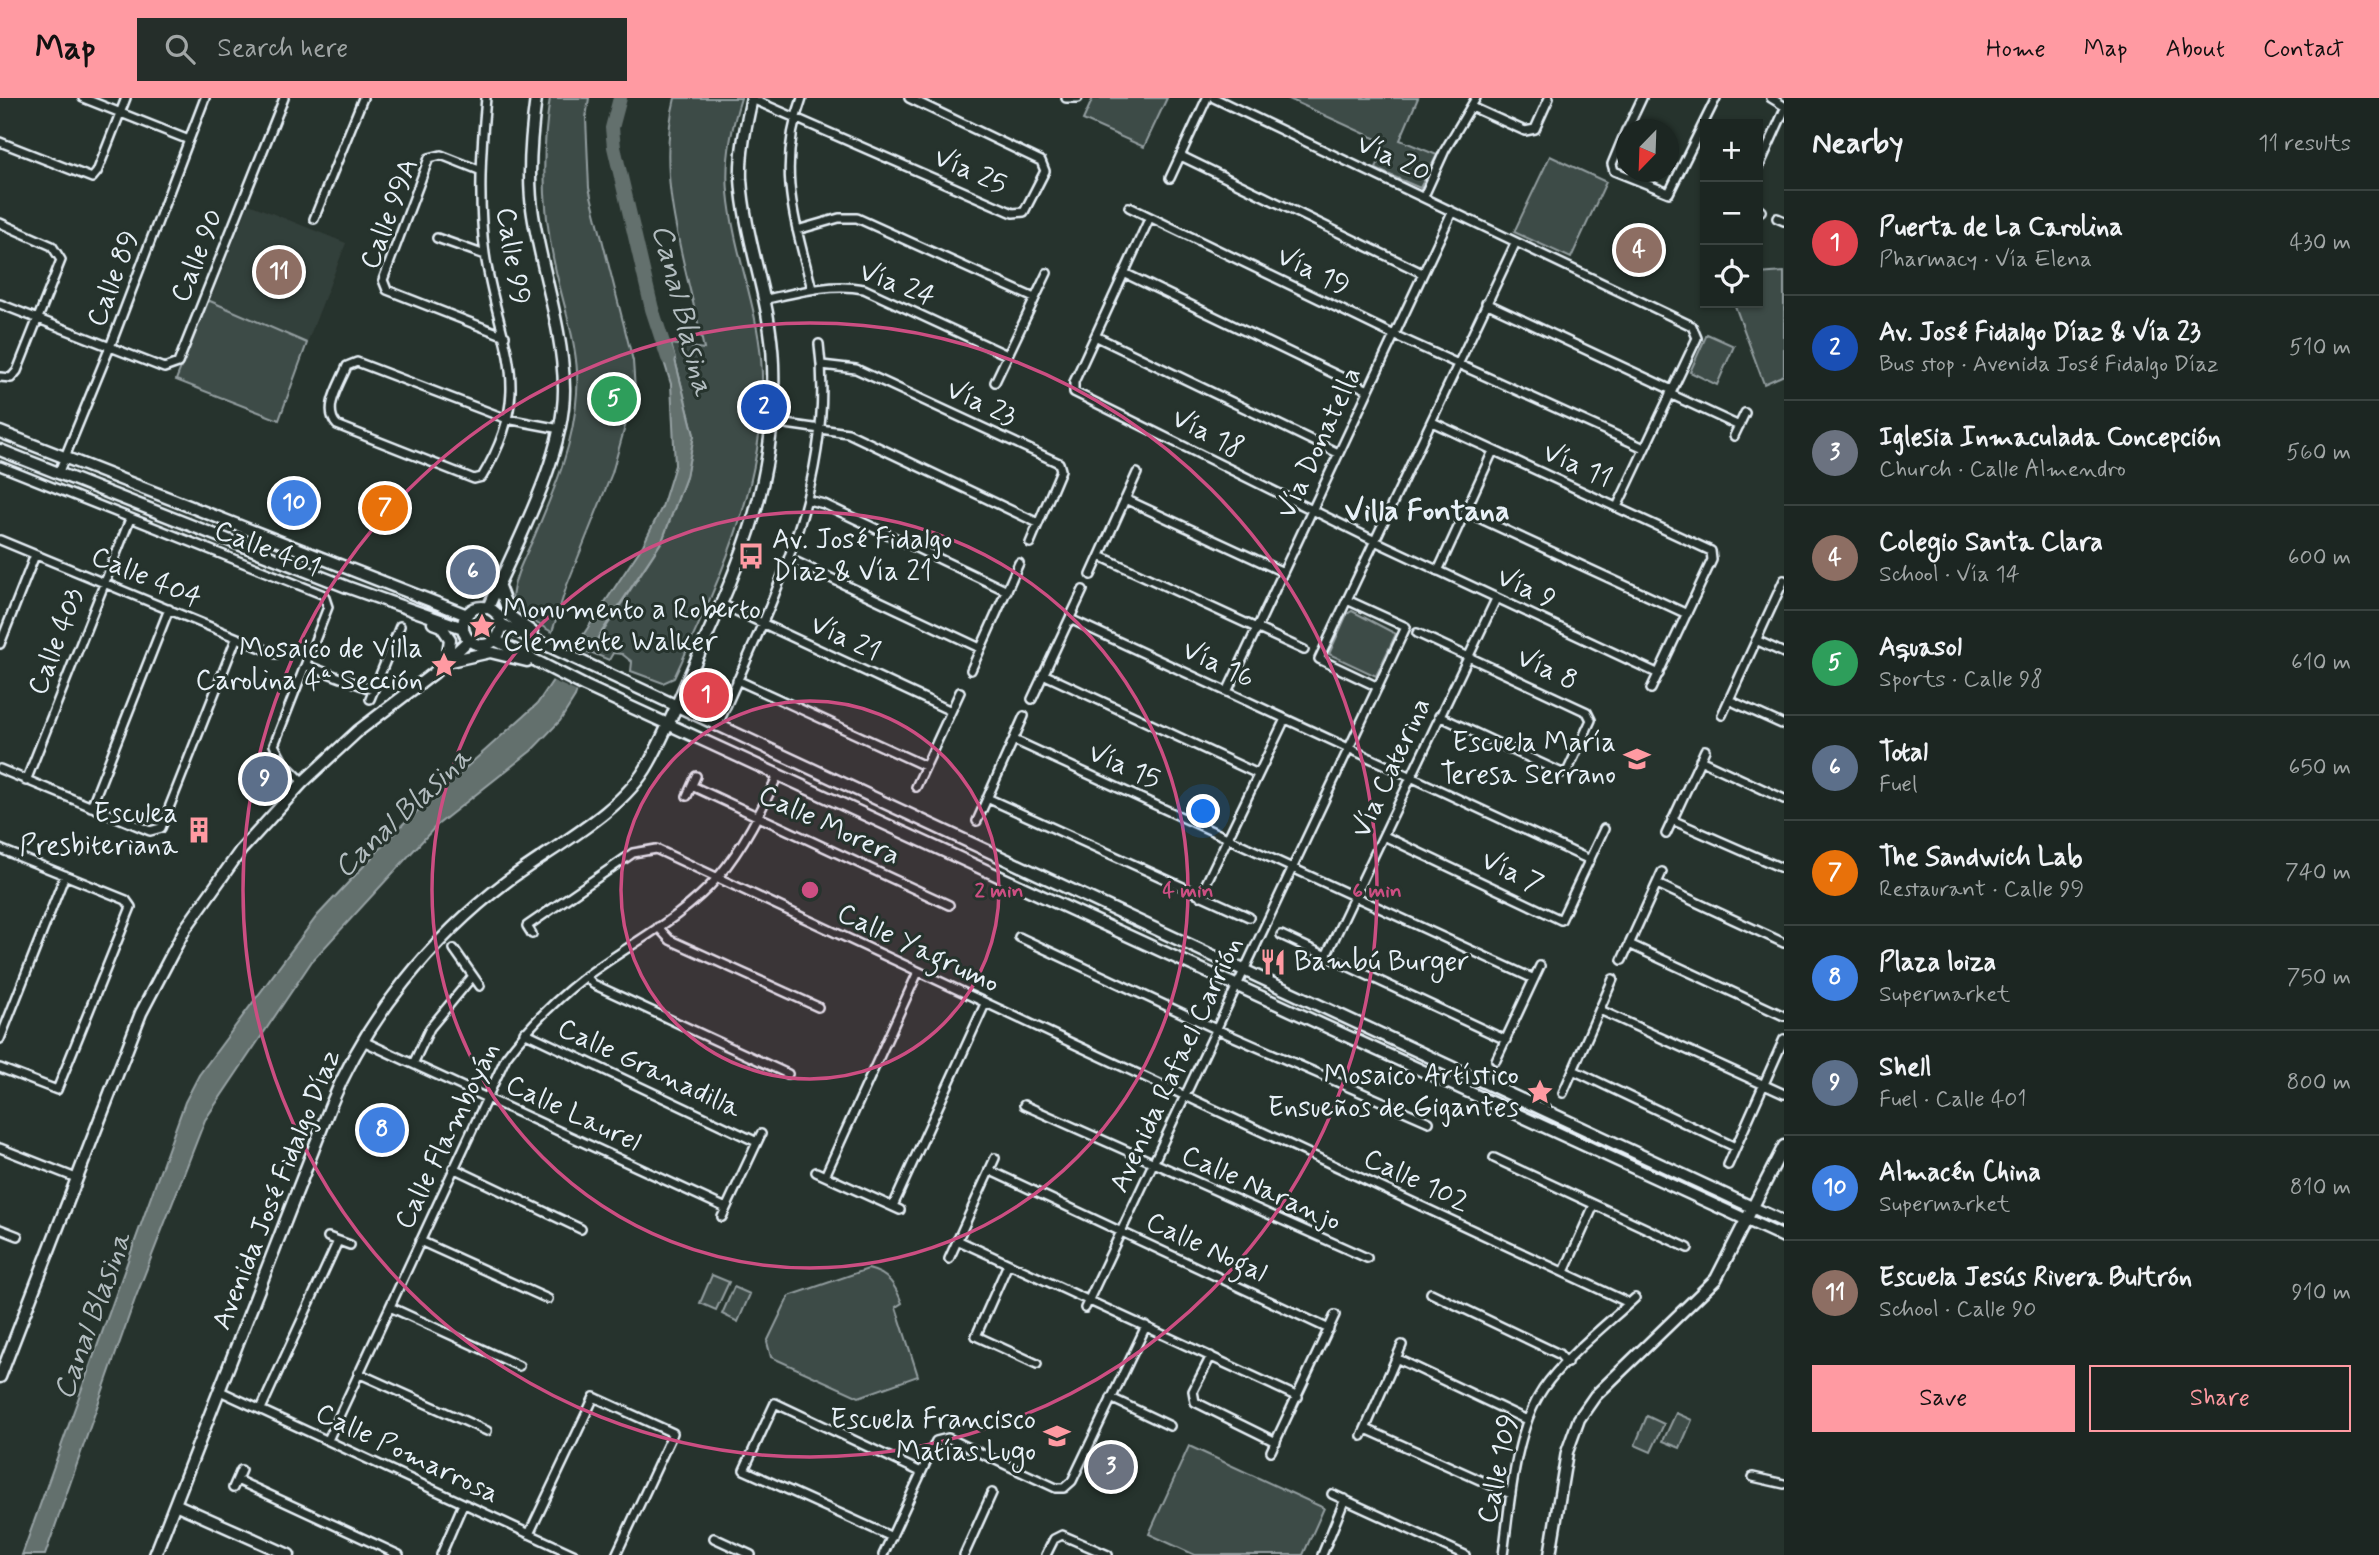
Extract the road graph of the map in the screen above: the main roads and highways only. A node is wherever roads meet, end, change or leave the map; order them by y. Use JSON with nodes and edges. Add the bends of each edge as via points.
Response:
{"nodes":[{"id":1,"x":537,"y":98,"type":"edge"},
{"id":2,"x":752,"y":98,"type":"edge"},
{"id":3,"x":0,"y":432,"type":"edge"},
{"id":4,"x":0,"y":450,"type":"edge"},
{"id":5,"x":498,"y":584,"type":"junction"},
{"id":6,"x":407,"y":608,"type":"junction"},
{"id":7,"x":488,"y":608,"type":"junction"},
{"id":8,"x":467,"y":615,"type":"junction"},
{"id":9,"x":501,"y":624,"type":"junction"},
{"id":10,"x":463,"y":628,"type":"junction"},
{"id":11,"x":469,"y":640,"type":"junction"},
{"id":12,"x":495,"y":640,"type":"junction"},
{"id":13,"x":553,"y":646,"type":"junction"},
{"id":14,"x":446,"y":662,"type":"junction"},
{"id":15,"x":539,"y":664,"type":"junction"},
{"id":16,"x":676,"y":706,"type":"junction"},
{"id":17,"x":668,"y":723,"type":"junction"},
{"id":18,"x":1784,"y":1146,"type":"edge"},
{"id":19,"x":1754,"y":1208,"type":"junction"},
{"id":20,"x":1748,"y":1220,"type":"junction"},
{"id":21,"x":1784,"y":1222,"type":"edge"},
{"id":22,"x":1784,"y":1237,"type":"edge"},
{"id":23,"x":0,"y":1377,"type":"edge"},
{"id":24,"x":175,"y":1504,"type":"junction"},
{"id":25,"x":155,"y":1555,"type":"edge"},
{"id":26,"x":289,"y":1555,"type":"edge"},
{"id":27,"x":1550,"y":1555,"type":"edge"}],
"edges":[{"from":1,"to":5,"type":"main road","via":[[532,123],[532,212],[561,351],[564,389],[560,429],[545,475]]},
{"from":2,"to":16,"type":"main road","name":"Avenida José Fidalgo Díaz","via":[[743,137],[741,177],[767,299],[774,363],[769,460],[758,508]]},
{"from":3,"to":8,"type":"main road"},
{"from":4,"to":6,"type":"main road"},
{"from":5,"to":7,"type":"main road"},
{"from":5,"to":13,"type":"main road","via":[[513,620]]},
{"from":6,"to":10,"type":"main road"},
{"from":6,"to":14,"type":"main road","via":[[413,616],[437,624],[447,633],[451,643]]},
{"from":7,"to":8,"type":"main road","via":[[475,608]]},
{"from":7,"to":9,"type":"main road"},
{"from":8,"to":10,"type":"main road"},
{"from":9,"to":12,"type":"main road"},
{"from":9,"to":13,"type":"main road"},
{"from":10,"to":11,"type":"main road"},
{"from":11,"to":12,"type":"main road","via":[[482,645]]},
{"from":11,"to":14,"type":"main road"},
{"from":12,"to":15,"type":"main road"},
{"from":13,"to":16,"type":"main road"},
{"from":14,"to":15,"type":"main road","via":[[490,652]]},
{"from":14,"to":23,"type":"main road","via":[[358,731],[303,782],[241,850],[185,929],[141,1013]]},
{"from":15,"to":17,"type":"main road"},
{"from":16,"to":17,"type":"main road","name":"Avenida José Fidalgo Díaz"},
{"from":16,"to":19,"type":"main road"},
{"from":17,"to":20,"type":"main road"},
{"from":17,"to":24,"type":"main road","name":"Avenida José Fidalgo Díaz","via":[[649,765],[623,799],[464,918],[412,973],[363,1041],[330,1107]]},
{"from":18,"to":19,"type":"main road"},
{"from":19,"to":20,"type":"main road"},
{"from":19,"to":21,"type":"main road"},
{"from":20,"to":22,"type":"main road"},
{"from":20,"to":27,"type":"main road","via":[[1716,1279],[1595,1396],[1578,1419],[1567,1452]]},
{"from":24,"to":25,"type":"main road","name":"Avenida José Fidalgo Díaz"},
{"from":24,"to":26,"type":"main road"}]}
